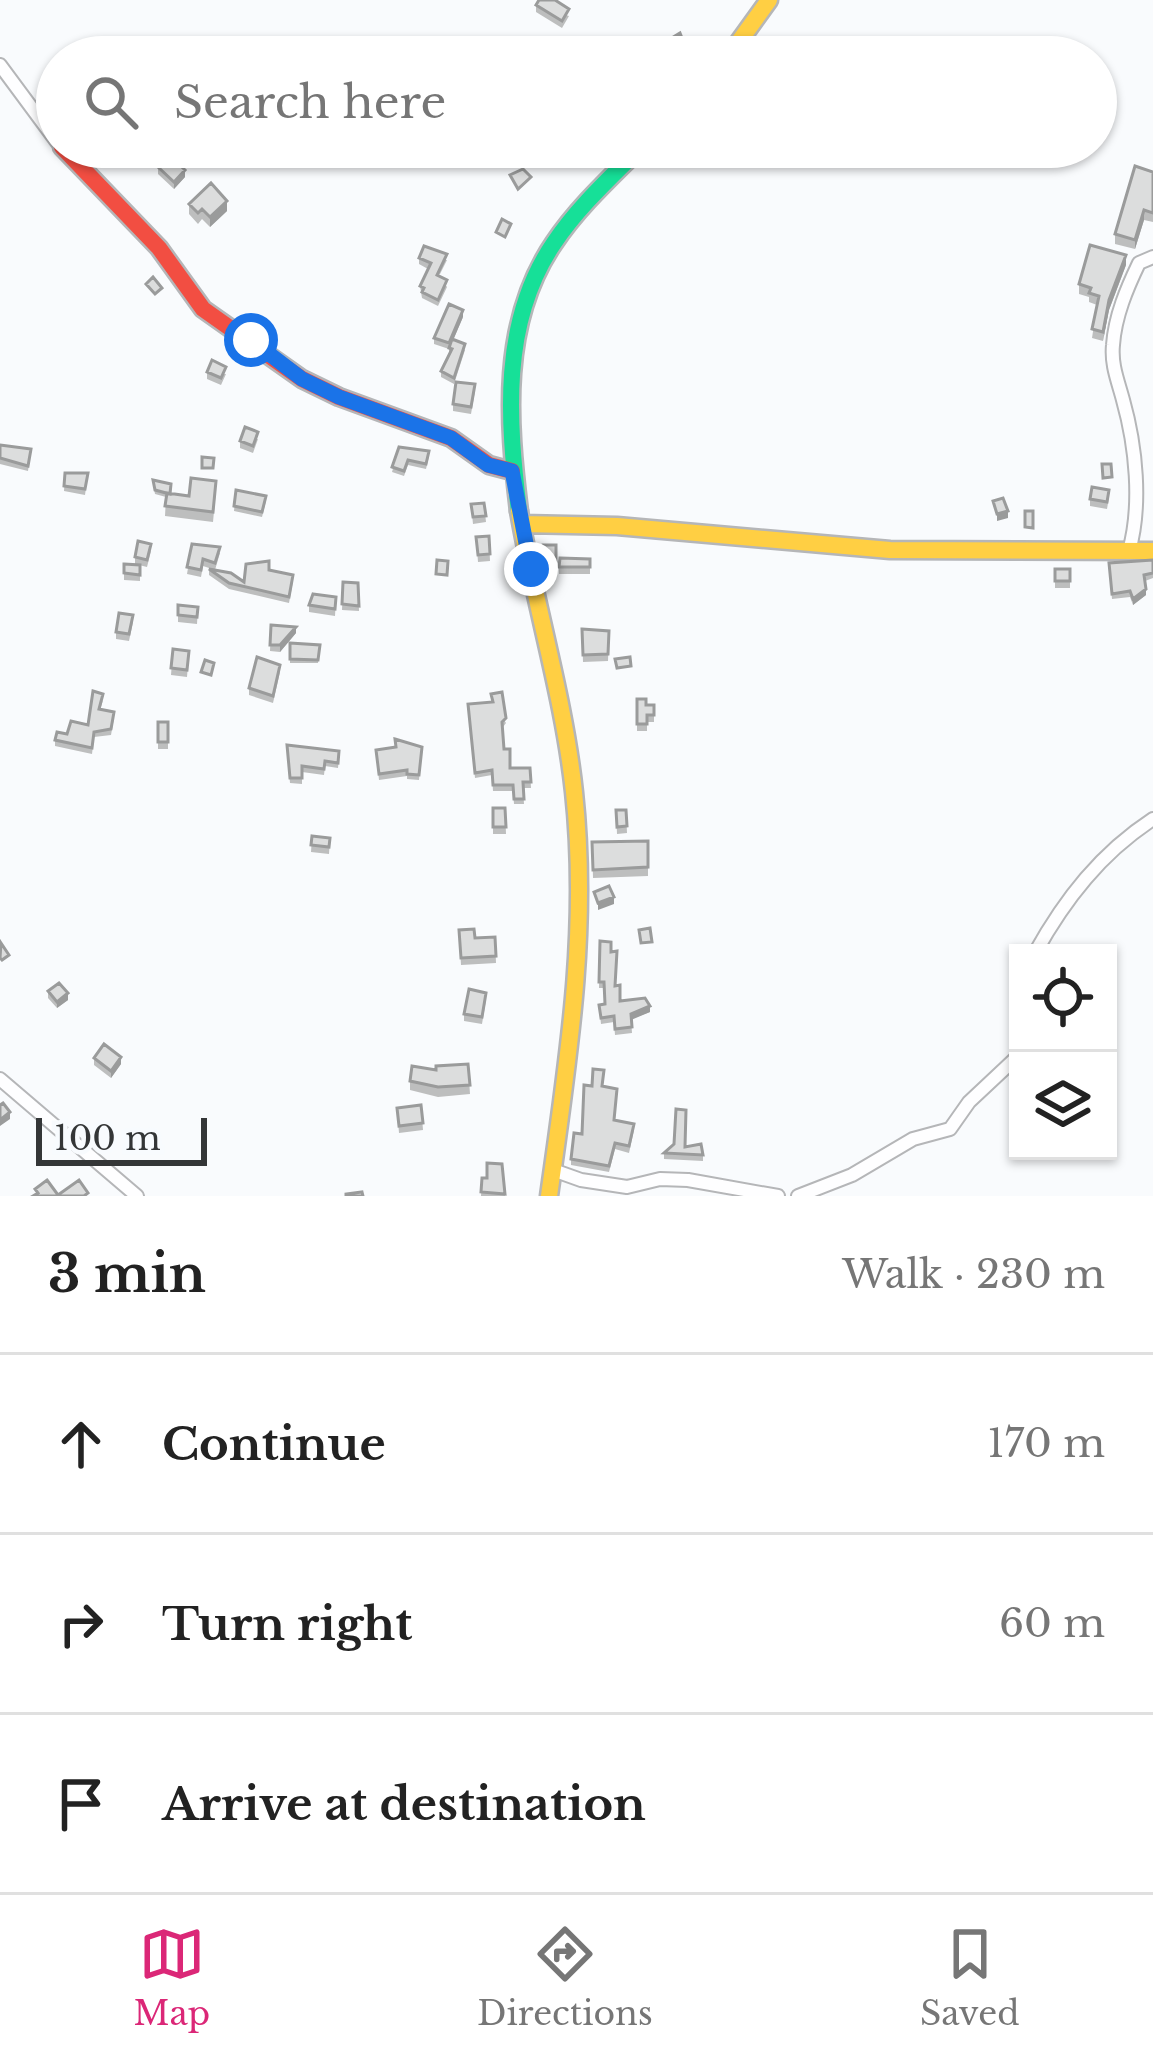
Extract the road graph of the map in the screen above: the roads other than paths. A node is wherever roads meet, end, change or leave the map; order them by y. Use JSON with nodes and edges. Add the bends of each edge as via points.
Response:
{"nodes":[{"id":1,"x":770,"y":0,"type":"edge"},
{"id":2,"x":743,"y":36,"type":"edge"},
{"id":3,"x":0,"y":64,"type":"edge"},
{"id":4,"x":36,"y":113,"type":"edge"},
{"id":5,"x":80,"y":168,"type":"edge"},
{"id":6,"x":620,"y":168,"type":"edge"},
{"id":7,"x":1153,"y":257,"type":"edge"},
{"id":8,"x":512,"y":471,"type":"junction"},
{"id":9,"x":522,"y":524,"type":"junction"},
{"id":10,"x":1129,"y":551,"type":"junction"},
{"id":11,"x":1153,"y":551,"type":"edge"},
{"id":12,"x":1153,"y":819,"type":"edge"},
{"id":13,"x":1040,"y":944,"type":"edge"},
{"id":14,"x":1009,"y":1064,"type":"edge"},
{"id":15,"x":0,"y":1079,"type":"edge"},
{"id":16,"x":553,"y":1171,"type":"junction"},
{"id":17,"x":137,"y":1196,"type":"edge"},
{"id":18,"x":549,"y":1196,"type":"edge"},
{"id":19,"x":778,"y":1196,"type":"edge"},
{"id":20,"x":798,"y":1196,"type":"edge"}],
"edges":[{"from":1,"to":2,"type":"street"},
{"from":3,"to":4,"type":"street"},
{"from":5,"to":8,"type":"street","via":[[159,248],[203,310],[302,379]]},
{"from":6,"to":8,"type":"street","via":[[556,239],[521,314]]},
{"from":7,"to":10,"type":"street","via":[[1139,263],[1126,288],[1113,343],[1136,486]]},
{"from":8,"to":9,"type":"street"},
{"from":9,"to":10,"type":"street","via":[[890,550]]},
{"from":9,"to":16,"type":"street","via":[[568,751],[581,882]]},
{"from":10,"to":11,"type":"street"},
{"from":12,"to":13,"type":"street","via":[[1083,881]]},
{"from":14,"to":20,"type":"street","via":[[950,1129]]},
{"from":15,"to":17,"type":"street"},
{"from":16,"to":18,"type":"street"},
{"from":16,"to":19,"type":"street","via":[[627,1186],[688,1180]]}]}
